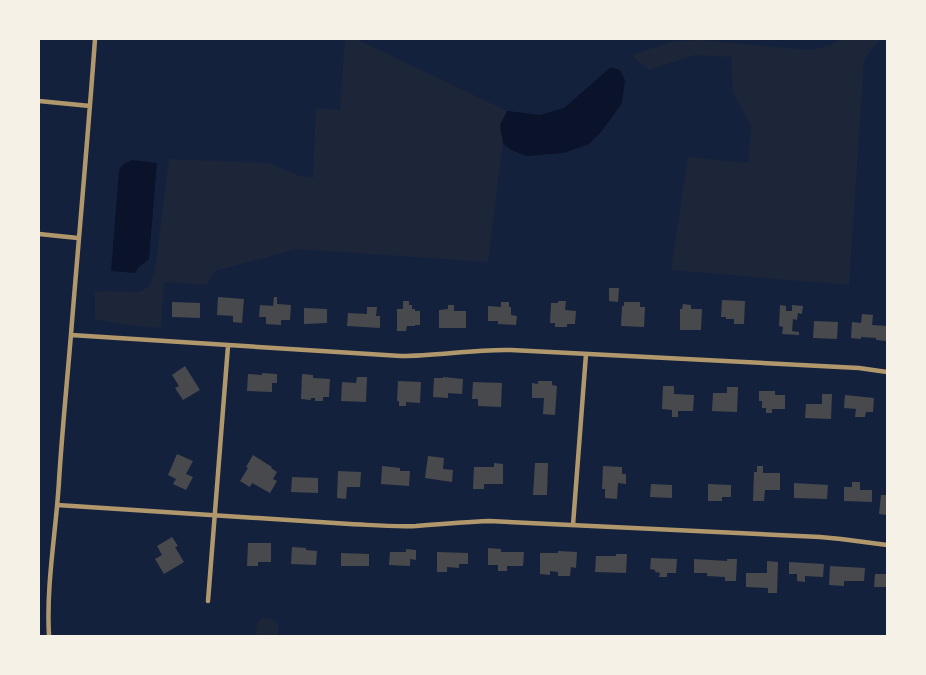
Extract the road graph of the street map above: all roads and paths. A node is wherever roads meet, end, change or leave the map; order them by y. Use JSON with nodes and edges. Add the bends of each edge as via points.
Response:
{"nodes":[{"id":1,"x":96,"y":39,"type":"edge"},
{"id":2,"x":39,"y":101,"type":"edge"},
{"id":3,"x":90,"y":106,"type":"junction"},
{"id":4,"x":39,"y":234,"type":"edge"},
{"id":5,"x":78,"y":238,"type":"junction"},
{"id":6,"x":71,"y":335,"type":"junction"},
{"id":7,"x":228,"y":346,"type":"junction"},
{"id":8,"x":586,"y":354,"type":"junction"},
{"id":9,"x":887,"y":372,"type":"edge"},
{"id":10,"x":57,"y":505,"type":"junction"},
{"id":11,"x":214,"y":516,"type":"junction"},
{"id":12,"x":573,"y":525,"type":"junction"},
{"id":13,"x":887,"y":545,"type":"edge"},
{"id":14,"x":208,"y":600,"type":"dead end"},
{"id":15,"x":49,"y":636,"type":"edge"}],
"edges":[{"from":1,"to":3,"type":"street"},
{"from":2,"to":3,"type":"street"},
{"from":3,"to":5,"type":"street"},
{"from":4,"to":5,"type":"street"},
{"from":5,"to":6,"type":"street"},
{"from":6,"to":7,"type":"street"},
{"from":6,"to":10,"type":"street"},
{"from":7,"to":8,"type":"street","via":[[401,356],[504,350]]},
{"from":7,"to":11,"type":"street"},
{"from":8,"to":9,"type":"street"},
{"from":8,"to":12,"type":"street"},
{"from":10,"to":11,"type":"street"},
{"from":10,"to":15,"type":"street","via":[[51,560]]},
{"from":11,"to":12,"type":"street","via":[[390,526],[489,521]]},
{"from":11,"to":14,"type":"street"},
{"from":12,"to":13,"type":"street","via":[[820,537]]}]}
